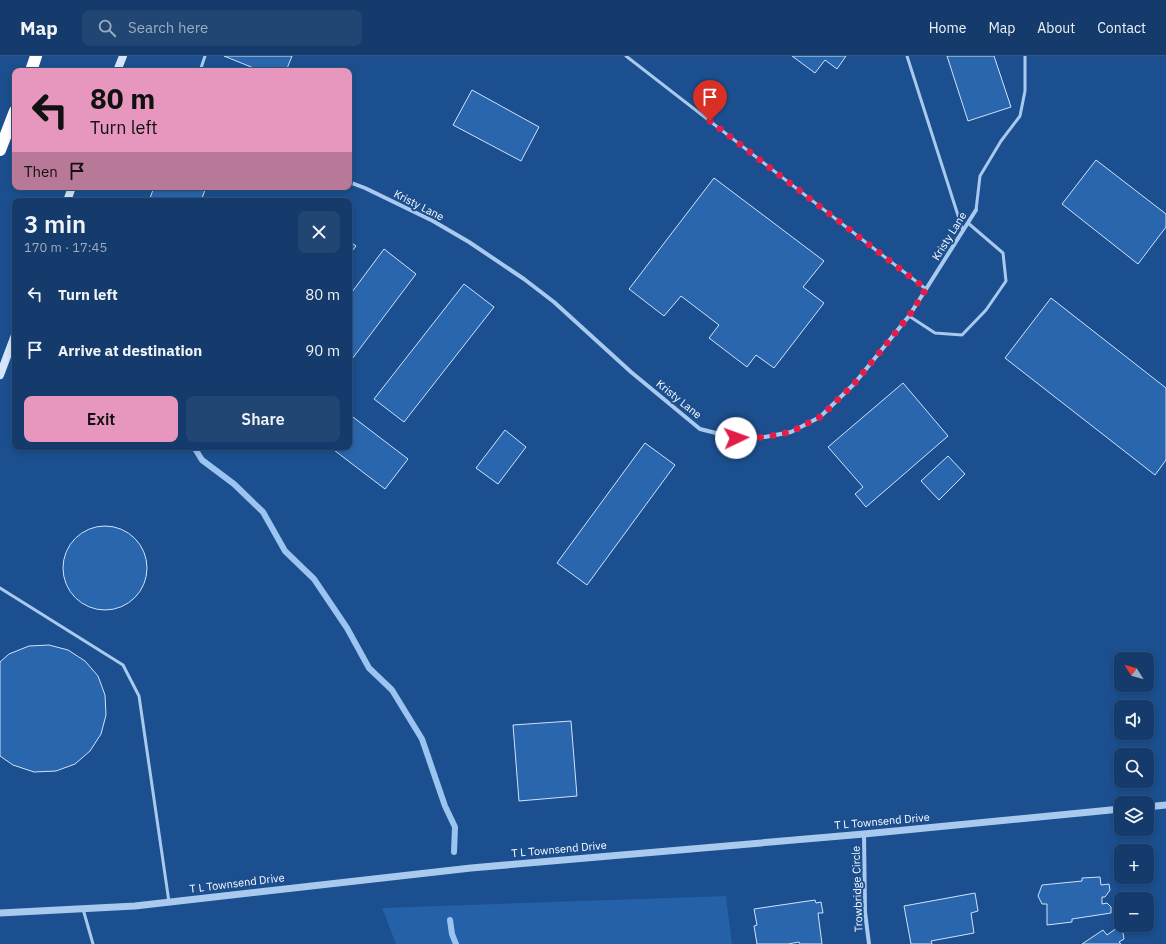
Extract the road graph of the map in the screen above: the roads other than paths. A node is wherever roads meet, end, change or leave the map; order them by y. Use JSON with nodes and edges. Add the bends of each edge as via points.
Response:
{"nodes":[{"id":1,"x":36,"y":56,"type":"edge"},
{"id":2,"x":123,"y":56,"type":"edge"},
{"id":3,"x":205,"y":56,"type":"edge"},
{"id":4,"x":626,"y":56,"type":"edge"},
{"id":5,"x":907,"y":56,"type":"edge"},
{"id":6,"x":1025,"y":56,"type":"edge"},
{"id":7,"x":31,"y":68,"type":"edge"},
{"id":8,"x":118,"y":68,"type":"edge"},
{"id":9,"x":201,"y":68,"type":"edge"},
{"id":10,"x":12,"y":119,"type":"edge"},
{"id":11,"x":0,"y":150,"type":"edge"},
{"id":12,"x":352,"y":183,"type":"edge"},
{"id":13,"x":976,"y":210,"type":"joint"},
{"id":14,"x":968,"y":223,"type":"junction"},
{"id":15,"x":963,"y":231,"type":"junction"},
{"id":16,"x":926,"y":289,"type":"junction"},
{"id":17,"x":909,"y":316,"type":"junction"},
{"id":18,"x":12,"y":343,"type":"edge"},
{"id":19,"x":0,"y":374,"type":"edge"},
{"id":20,"x":0,"y":588,"type":"edge"},
{"id":21,"x":1166,"y":805,"type":"edge"},
{"id":22,"x":1154,"y":806,"type":"edge"},
{"id":23,"x":1114,"y":810,"type":"edge"},
{"id":24,"x":864,"y":834,"type":"junction"},
{"id":25,"x":169,"y":902,"type":"junction"},
{"id":26,"x":83,"y":909,"type":"junction"},
{"id":27,"x":0,"y":913,"type":"edge"},
{"id":28,"x":93,"y":944,"type":"edge"},
{"id":29,"x":869,"y":944,"type":"edge"}],
"edges":[{"from":1,"to":7,"type":"highway"},
{"from":2,"to":8,"type":"main road"},
{"from":3,"to":9,"type":"lane"},
{"from":4,"to":16,"type":"lane"},
{"from":5,"to":15,"type":"lane"},
{"from":6,"to":13,"type":"lane","via":[[1025,91],[1020,116],[980,176]]},
{"from":10,"to":11,"type":"highway"},
{"from":12,"to":17,"type":"street","name":"Kristy Lane","via":[[433,221],[481,250],[554,302],[631,372],[700,429],[736,438],[765,437],[791,432],[820,417],[854,384]]},
{"from":13,"to":14,"type":"street","name":"Kristy Lane"},
{"from":14,"to":15,"type":"street","name":"Kristy Lane"},
{"from":14,"to":17,"type":"lane","via":[[1003,253],[1006,281],[986,310],[962,335],[935,333]]},
{"from":15,"to":16,"type":"street","name":"Kristy Lane"},
{"from":16,"to":17,"type":"street","name":"Kristy Lane"},
{"from":18,"to":19,"type":"main road"},
{"from":20,"to":25,"type":"lane","via":[[123,665],[139,696]]},
{"from":21,"to":22,"type":"street"},
{"from":23,"to":24,"type":"street","name":"T L Townsend Drive"},
{"from":24,"to":25,"type":"street","name":"T L Townsend Drive","via":[[471,868]]},
{"from":24,"to":29,"type":"street","name":"Trowbridge Circle","via":[[865,905]]},
{"from":25,"to":26,"type":"street","name":"T L Townsend Drive"},
{"from":26,"to":27,"type":"street","name":"T L Townsend Drive"},
{"from":26,"to":28,"type":"lane"}]}
